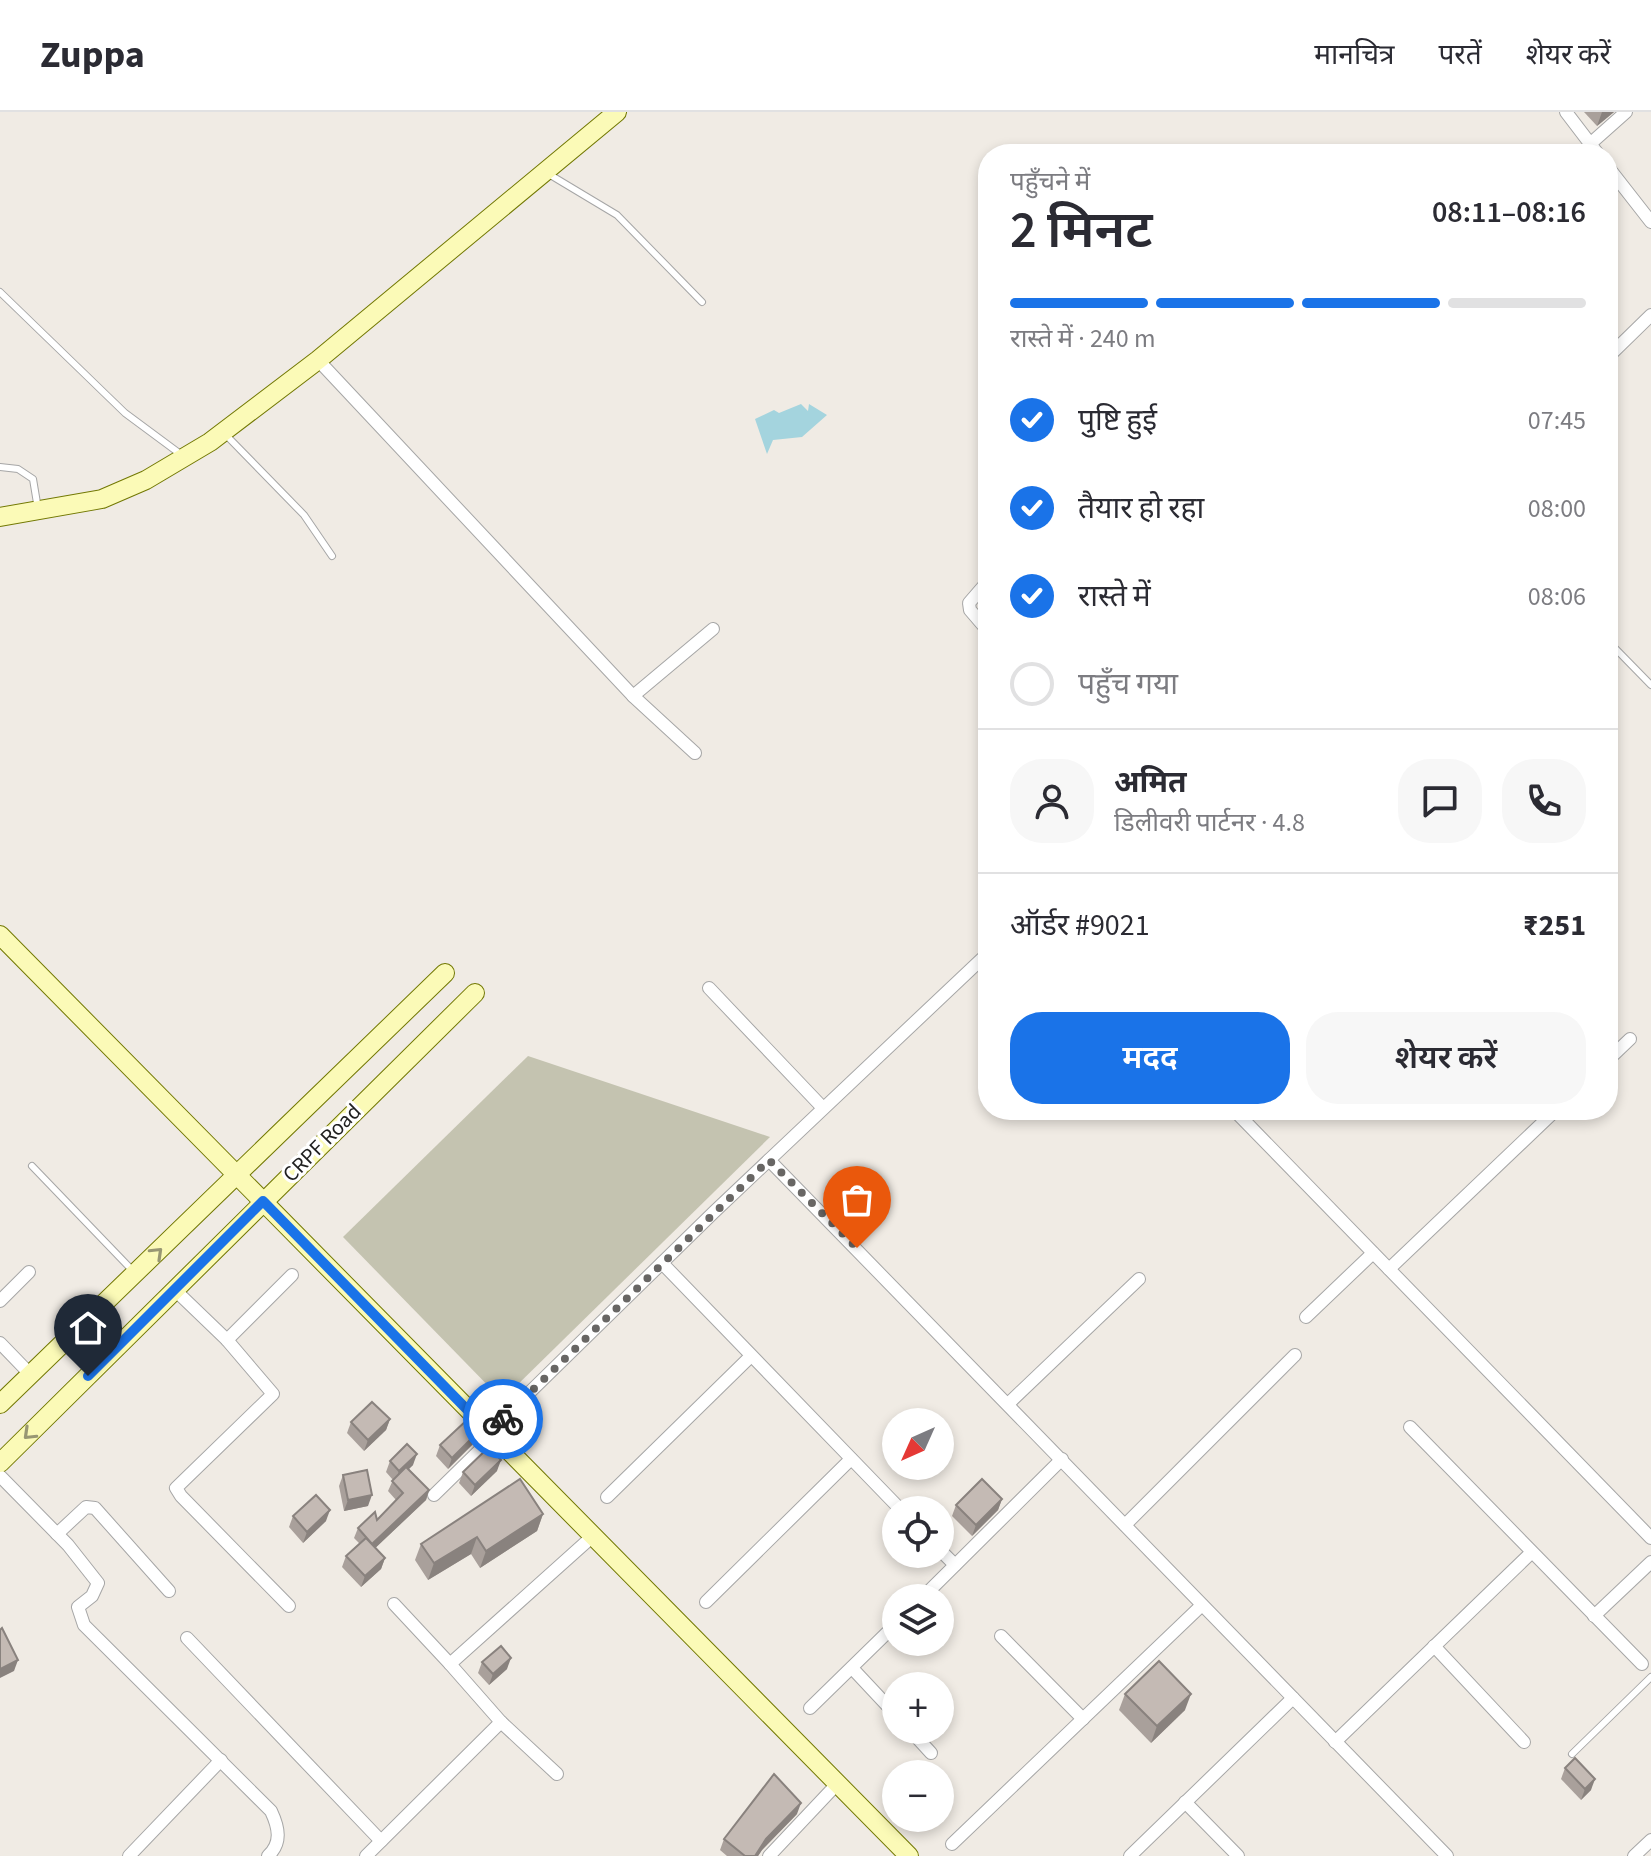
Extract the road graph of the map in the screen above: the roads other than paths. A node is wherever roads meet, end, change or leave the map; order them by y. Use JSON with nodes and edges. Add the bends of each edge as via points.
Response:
{"nodes":[{"id":1,"x":617,"y":112,"type":"edge"},
{"id":2,"x":1566,"y":112,"type":"edge"},
{"id":3,"x":1626,"y":112,"type":"edge"},
{"id":4,"x":1590,"y":144,"type":"edge"},
{"id":5,"x":1598,"y":144,"type":"edge"},
{"id":6,"x":546,"y":172,"type":"junction"},
{"id":7,"x":1618,"y":180,"type":"edge"},
{"id":8,"x":1651,"y":222,"type":"edge"},
{"id":9,"x":0,"y":292,"type":"edge"},
{"id":10,"x":702,"y":302,"type":"dead end"},
{"id":11,"x":1651,"y":315,"type":"edge"},
{"id":12,"x":1618,"y":347,"type":"edge"},
{"id":13,"x":318,"y":360,"type":"junction"},
{"id":14,"x":223,"y":432,"type":"junction"},
{"id":15,"x":185,"y":458,"type":"junction"},
{"id":16,"x":0,"y":467,"type":"edge"},
{"id":17,"x":39,"y":513,"type":"junction"},
{"id":18,"x":0,"y":517,"type":"edge"},
{"id":19,"x":332,"y":556,"type":"dead end"},
{"id":20,"x":978,"y":593,"type":"edge"},
{"id":21,"x":978,"y":619,"type":"edge"},
{"id":22,"x":713,"y":629,"type":"dead end"},
{"id":23,"x":1618,"y":651,"type":"edge"},
{"id":24,"x":1651,"y":685,"type":"edge"},
{"id":25,"x":633,"y":696,"type":"junction"},
{"id":26,"x":695,"y":753,"type":"dead end"},
{"id":27,"x":0,"y":935,"type":"edge"},
{"id":28,"x":978,"y":962,"type":"edge"},
{"id":29,"x":445,"y":973,"type":"dead end"},
{"id":30,"x":709,"y":988,"type":"dead end"},
{"id":31,"x":475,"y":993,"type":"dead end"},
{"id":32,"x":1630,"y":1039,"type":"dead end"},
{"id":33,"x":1618,"y":1050,"type":"edge"},
{"id":34,"x":823,"y":1108,"type":"junction"},
{"id":35,"x":1244,"y":1120,"type":"edge"},
{"id":36,"x":1545,"y":1120,"type":"edge"},
{"id":37,"x":769,"y":1160,"type":"junction"},
{"id":38,"x":32,"y":1166,"type":"dead end"},
{"id":39,"x":237,"y":1176,"type":"junction"},
{"id":40,"x":263,"y":1201,"type":"junction"},
{"id":41,"x":1373,"y":1253,"type":"junction"},
{"id":42,"x":662,"y":1263,"type":"junction"},
{"id":43,"x":1389,"y":1269,"type":"junction"},
{"id":44,"x":29,"y":1272,"type":"dead end"},
{"id":45,"x":135,"y":1274,"type":"junction"},
{"id":46,"x":292,"y":1275,"type":"dead end"},
{"id":47,"x":1139,"y":1279,"type":"dead end"},
{"id":48,"x":175,"y":1290,"type":"junction"},
{"id":49,"x":0,"y":1301,"type":"edge"},
{"id":50,"x":1306,"y":1317,"type":"dead end"},
{"id":51,"x":227,"y":1340,"type":"junction"},
{"id":52,"x":0,"y":1343,"type":"edge"},
{"id":53,"x":1295,"y":1355,"type":"dead end"},
{"id":54,"x":751,"y":1356,"type":"junction"},
{"id":55,"x":31,"y":1375,"type":"junction"},
{"id":56,"x":1009,"y":1403,"type":"junction"},
{"id":57,"x":0,"y":1404,"type":"edge"},
{"id":58,"x":1410,"y":1427,"type":"dead end"},
{"id":59,"x":489,"y":1432,"type":"junction"},
{"id":60,"x":851,"y":1459,"type":"junction"},
{"id":61,"x":1062,"y":1459,"type":"junction"},
{"id":62,"x":0,"y":1463,"type":"edge"},
{"id":63,"x":0,"y":1476,"type":"edge"},
{"id":64,"x":434,"y":1495,"type":"dead end"},
{"id":65,"x":887,"y":1496,"type":"edge"},
{"id":66,"x":607,"y":1497,"type":"dead end"},
{"id":67,"x":1125,"y":1525,"type":"junction"},
{"id":68,"x":57,"y":1534,"type":"junction"},
{"id":69,"x":594,"y":1535,"type":"junction"},
{"id":70,"x":1651,"y":1538,"type":"edge"},
{"id":71,"x":1531,"y":1553,"type":"junction"},
{"id":72,"x":1651,"y":1562,"type":"edge"},
{"id":73,"x":955,"y":1565,"type":"joint"},
{"id":74,"x":936,"y":1584,"type":"edge"},
{"id":75,"x":169,"y":1591,"type":"dead end"},
{"id":76,"x":706,"y":1602,"type":"dead end"},
{"id":77,"x":394,"y":1604,"type":"dead end"},
{"id":78,"x":1202,"y":1605,"type":"junction"},
{"id":79,"x":289,"y":1606,"type":"dead end"},
{"id":80,"x":1594,"y":1616,"type":"junction"},
{"id":81,"x":1001,"y":1636,"type":"dead end"},
{"id":82,"x":187,"y":1638,"type":"dead end"},
{"id":83,"x":882,"y":1638,"type":"edge"},
{"id":84,"x":1434,"y":1646,"type":"junction"},
{"id":85,"x":450,"y":1664,"type":"junction"},
{"id":86,"x":1642,"y":1664,"type":"dead end"},
{"id":87,"x":852,"y":1668,"type":"junction"},
{"id":88,"x":1651,"y":1677,"type":"edge"},
{"id":89,"x":1293,"y":1698,"type":"junction"},
{"id":90,"x":882,"y":1700,"type":"edge"},
{"id":91,"x":810,"y":1708,"type":"dead end"},
{"id":92,"x":1083,"y":1719,"type":"junction"},
{"id":93,"x":501,"y":1722,"type":"junction"},
{"id":94,"x":1335,"y":1742,"type":"junction"},
{"id":95,"x":1524,"y":1742,"type":"dead end"},
{"id":96,"x":923,"y":1744,"type":"edge"},
{"id":97,"x":931,"y":1753,"type":"dead end"},
{"id":98,"x":1572,"y":1754,"type":"dead end"},
{"id":99,"x":221,"y":1760,"type":"junction"},
{"id":100,"x":557,"y":1774,"type":"dead end"},
{"id":101,"x":837,"y":1784,"type":"junction"},
{"id":102,"x":1185,"y":1802,"type":"junction"},
{"id":103,"x":1651,"y":1840,"type":"edge"},
{"id":104,"x":381,"y":1841,"type":"junction"},
{"id":105,"x":952,"y":1844,"type":"dead end"},
{"id":106,"x":129,"y":1856,"type":"edge"},
{"id":107,"x":268,"y":1856,"type":"edge"},
{"id":108,"x":366,"y":1856,"type":"edge"},
{"id":109,"x":769,"y":1856,"type":"edge"},
{"id":110,"x":909,"y":1856,"type":"edge"},
{"id":111,"x":1130,"y":1856,"type":"edge"},
{"id":112,"x":1238,"y":1856,"type":"edge"},
{"id":113,"x":1447,"y":1856,"type":"edge"},
{"id":114,"x":1634,"y":1856,"type":"edge"}],
"edges":[{"from":1,"to":6,"type":"street"},
{"from":2,"to":4,"type":"street"},
{"from":3,"to":5,"type":"street"},
{"from":6,"to":10,"type":"lane","via":[[617,215]]},
{"from":6,"to":13,"type":"street"},
{"from":7,"to":8,"type":"street"},
{"from":9,"to":15,"type":"lane","via":[[125,413]]},
{"from":11,"to":12,"type":"street"},
{"from":13,"to":14,"type":"street"},
{"from":13,"to":25,"type":"street"},
{"from":14,"to":15,"type":"street"},
{"from":14,"to":19,"type":"lane","via":[[304,515]]},
{"from":15,"to":17,"type":"street","via":[[102,499]]},
{"from":16,"to":17,"type":"lane","via":[[18,469],[33,479]]},
{"from":17,"to":18,"type":"street"},
{"from":20,"to":21,"type":"street","via":[[969,603]]},
{"from":22,"to":25,"type":"street"},
{"from":23,"to":24,"type":"lane"},
{"from":25,"to":26,"type":"street"},
{"from":27,"to":39,"type":"street"},
{"from":28,"to":34,"type":"street"},
{"from":29,"to":39,"type":"street"},
{"from":30,"to":34,"type":"street"},
{"from":31,"to":40,"type":"street","name":"CRPF Road"},
{"from":32,"to":33,"type":"street"},
{"from":34,"to":37,"type":"street"},
{"from":35,"to":41,"type":"street"},
{"from":36,"to":43,"type":"street"},
{"from":37,"to":42,"type":"street"},
{"from":37,"to":56,"type":"street"},
{"from":38,"to":45,"type":"lane"},
{"from":39,"to":40,"type":"street"},
{"from":45,"to":39,"type":"street","one_way":true},
{"from":40,"to":48,"type":"street","name":"CRPF Road"},
{"from":40,"to":59,"type":"street"},
{"from":41,"to":43,"type":"street"},
{"from":41,"to":50,"type":"street"},
{"from":42,"to":54,"type":"street"},
{"from":42,"to":59,"type":"street"},
{"from":43,"to":70,"type":"street"},
{"from":44,"to":49,"type":"street"},
{"from":45,"to":55,"type":"street"},
{"from":46,"to":51,"type":"street"},
{"from":47,"to":56,"type":"street"},
{"from":48,"to":51,"type":"street"},
{"from":48,"to":62,"type":"street","name":"CRPF Road","one_way":true},
{"from":51,"to":79,"type":"street","via":[[273,1394],[176,1488]]},
{"from":52,"to":55,"type":"street"},
{"from":53,"to":67,"type":"street"},
{"from":54,"to":60,"type":"street"},
{"from":54,"to":66,"type":"street"},
{"from":55,"to":57,"type":"street"},
{"from":56,"to":61,"type":"street"},
{"from":58,"to":71,"type":"street"},
{"from":59,"to":64,"type":"street","via":[[482,1448]]},
{"from":59,"to":69,"type":"street"},
{"from":60,"to":65,"type":"street"},
{"from":60,"to":76,"type":"street"},
{"from":61,"to":67,"type":"street"},
{"from":61,"to":73,"type":"street"},
{"from":63,"to":68,"type":"street"},
{"from":67,"to":78,"type":"street"},
{"from":68,"to":75,"type":"street","via":[[86,1507],[95,1508]]},
{"from":68,"to":99,"type":"street","via":[[98,1583],[78,1607],[84,1625]]},
{"from":69,"to":85,"type":"street"},
{"from":69,"to":101,"type":"street"},
{"from":71,"to":80,"type":"street"},
{"from":71,"to":84,"type":"street"},
{"from":72,"to":80,"type":"street"},
{"from":73,"to":74,"type":"street"},
{"from":77,"to":85,"type":"street"},
{"from":78,"to":89,"type":"street"},
{"from":78,"to":92,"type":"street"},
{"from":80,"to":86,"type":"street"},
{"from":81,"to":92,"type":"street"},
{"from":82,"to":104,"type":"street"},
{"from":83,"to":87,"type":"street"},
{"from":84,"to":94,"type":"street"},
{"from":84,"to":95,"type":"street"},
{"from":85,"to":93,"type":"street"},
{"from":87,"to":90,"type":"street"},
{"from":87,"to":91,"type":"street"},
{"from":88,"to":98,"type":"lane"},
{"from":89,"to":94,"type":"street"},
{"from":89,"to":102,"type":"street"},
{"from":92,"to":105,"type":"street"},
{"from":93,"to":100,"type":"street"},
{"from":93,"to":104,"type":"street"},
{"from":94,"to":113,"type":"street"},
{"from":96,"to":97,"type":"street"},
{"from":99,"to":106,"type":"street"},
{"from":99,"to":107,"type":"street","via":[[271,1811],[277,1848]]},
{"from":101,"to":109,"type":"street"},
{"from":101,"to":110,"type":"street"},
{"from":102,"to":111,"type":"street"},
{"from":102,"to":112,"type":"street"},
{"from":103,"to":114,"type":"street"},
{"from":104,"to":108,"type":"street"}]}
